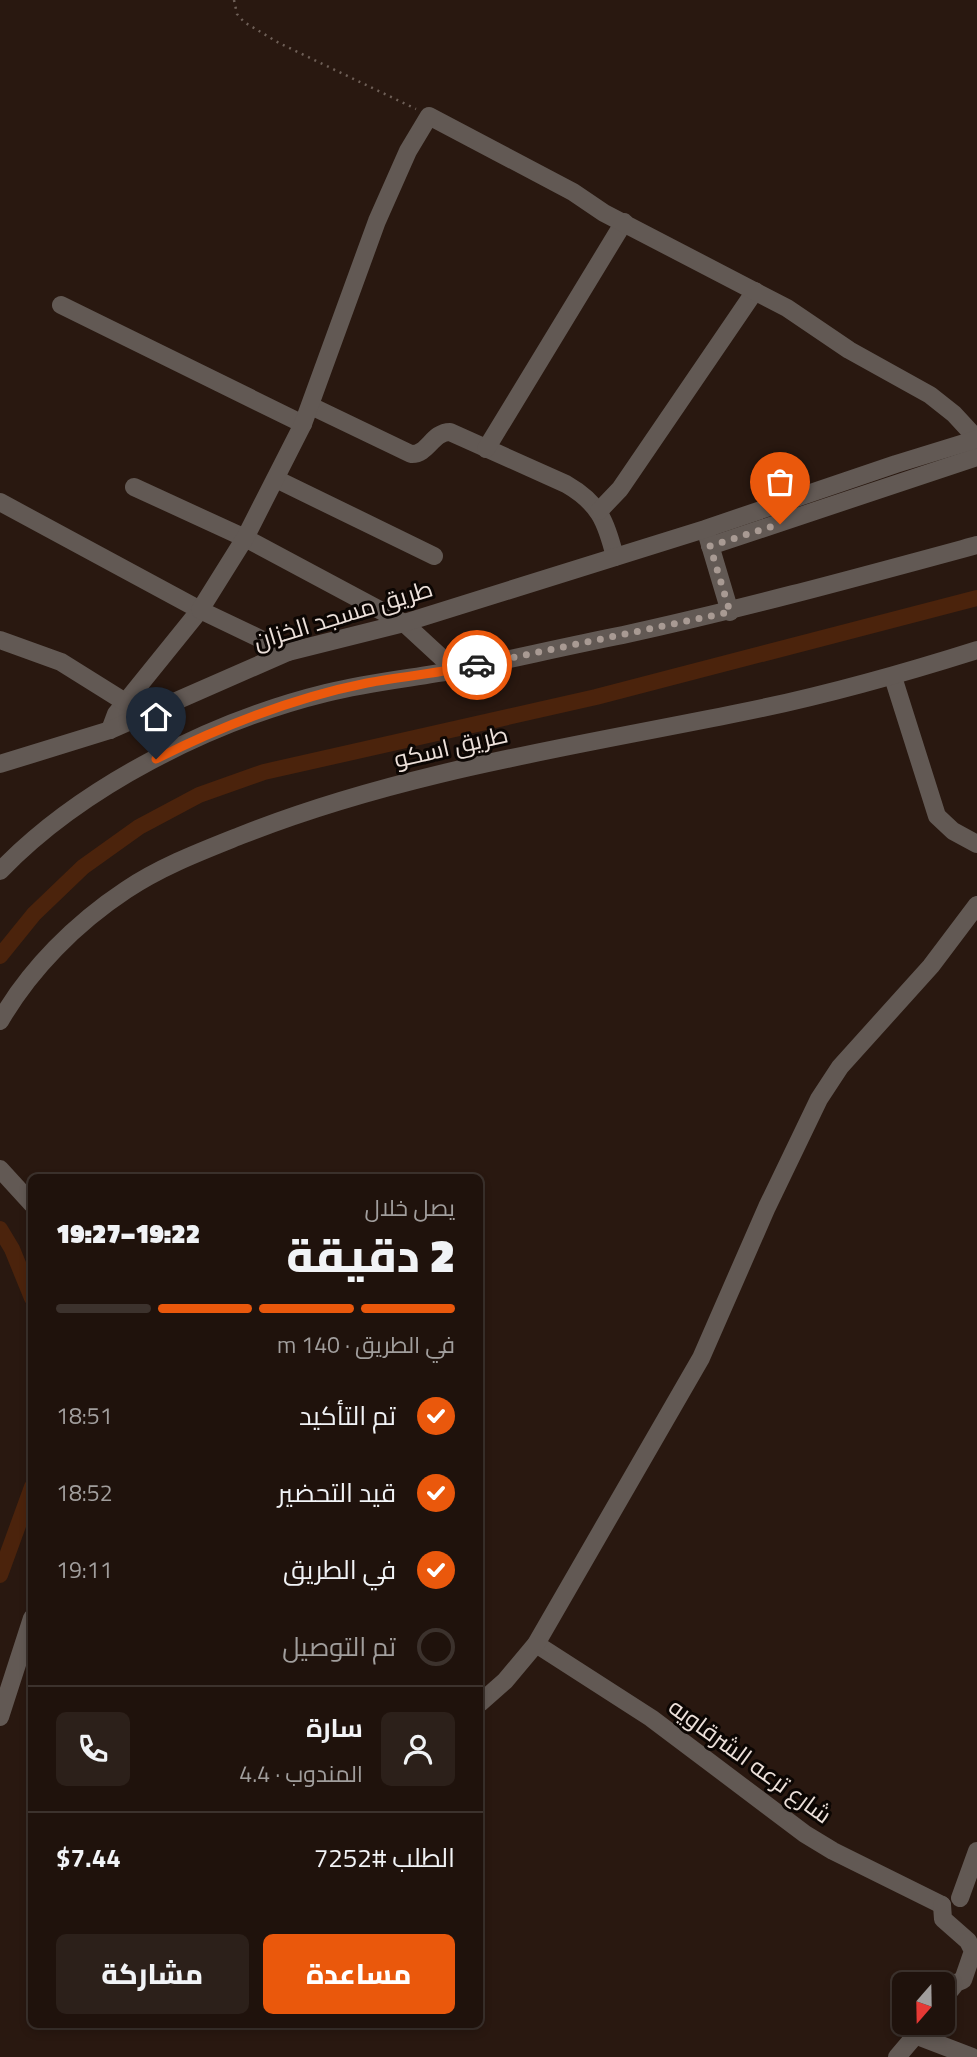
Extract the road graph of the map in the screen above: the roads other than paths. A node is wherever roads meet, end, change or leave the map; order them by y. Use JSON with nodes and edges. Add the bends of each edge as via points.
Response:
{"nodes":[{"id":1,"x":624,"y":222,"type":"junction"},
{"id":2,"x":755,"y":291,"type":"junction"},
{"id":3,"x":61,"y":305,"type":"dead end"},
{"id":4,"x":311,"y":406,"type":"junction"},
{"id":5,"x":303,"y":424,"type":"junction"},
{"id":6,"x":977,"y":439,"type":"edge"},
{"id":7,"x":486,"y":449,"type":"junction"},
{"id":8,"x":977,"y":457,"type":"edge"},
{"id":9,"x":276,"y":479,"type":"junction"},
{"id":10,"x":134,"y":487,"type":"dead end"},
{"id":11,"x":0,"y":502,"type":"edge"},
{"id":12,"x":599,"y":511,"type":"junction"},
{"id":13,"x":708,"y":537,"type":"junction"},
{"id":14,"x":244,"y":538,"type":"junction"},
{"id":15,"x":977,"y":545,"type":"edge"},
{"id":16,"x":433,"y":556,"type":"dead end"},
{"id":17,"x":615,"y":557,"type":"junction"},
{"id":18,"x":200,"y":610,"type":"junction"},
{"id":19,"x":730,"y":612,"type":"junction"},
{"id":20,"x":404,"y":623,"type":"junction"},
{"id":21,"x":0,"y":640,"type":"edge"},
{"id":22,"x":977,"y":650,"type":"edge"},
{"id":23,"x":288,"y":652,"type":"junction"},
{"id":24,"x":455,"y":670,"type":"junction"},
{"id":25,"x":893,"y":677,"type":"junction"},
{"id":26,"x":125,"y":702,"type":"junction"},
{"id":27,"x":110,"y":730,"type":"junction"},
{"id":28,"x":0,"y":764,"type":"edge"},
{"id":29,"x":977,"y":845,"type":"edge"},
{"id":30,"x":0,"y":871,"type":"edge"},
{"id":31,"x":977,"y":905,"type":"edge"},
{"id":32,"x":0,"y":1021,"type":"edge"},
{"id":33,"x":0,"y":1169,"type":"edge"},
{"id":34,"x":28,"y":1200,"type":"edge"},
{"id":35,"x":28,"y":1630,"type":"edge"},
{"id":36,"x":536,"y":1644,"type":"junction"},
{"id":37,"x":483,"y":1700,"type":"edge"},
{"id":38,"x":0,"y":1717,"type":"edge"},
{"id":39,"x":977,"y":1851,"type":"edge"},
{"id":40,"x":969,"y":1899,"type":"edge"},
{"id":41,"x":942,"y":1905,"type":"junction"},
{"id":42,"x":970,"y":1982,"type":"edge"},
{"id":43,"x":915,"y":2035,"type":"edge"},
{"id":44,"x":931,"y":2035,"type":"edge"},
{"id":45,"x":897,"y":2057,"type":"edge"},
{"id":46,"x":972,"y":2057,"type":"edge"}],
"edges":[{"from":1,"to":2,"type":"street"},
{"from":1,"to":4,"type":"street","via":[[429,116],[377,221]]},
{"from":1,"to":7,"type":"street"},
{"from":2,"to":6,"type":"street","via":[[849,351],[930,395]]},
{"from":2,"to":12,"type":"street","via":[[620,489]]},
{"from":3,"to":5,"type":"street"},
{"from":4,"to":5,"type":"street"},
{"from":4,"to":7,"type":"street","via":[[411,454],[421,453],[444,432]]},
{"from":5,"to":9,"type":"street"},
{"from":6,"to":13,"type":"street","via":[[895,464]]},
{"from":7,"to":12,"type":"street","via":[[566,484]]},
{"from":8,"to":13,"type":"street"},
{"from":9,"to":14,"type":"street"},
{"from":9,"to":16,"type":"street"},
{"from":10,"to":14,"type":"street"},
{"from":11,"to":18,"type":"street"},
{"from":12,"to":17,"type":"street"},
{"from":13,"to":17,"type":"street","name":"طريق مسجد الخزان"},
{"from":13,"to":19,"type":"street"},
{"from":14,"to":18,"type":"street"},
{"from":14,"to":20,"type":"street"},
{"from":15,"to":19,"type":"street"},
{"from":17,"to":20,"type":"street","name":"طريق مسجد الخزان"},
{"from":18,"to":23,"type":"street"},
{"from":18,"to":26,"type":"street"},
{"from":19,"to":24,"type":"street"},
{"from":20,"to":23,"type":"street","name":"طريق مسجد الخزان"},
{"from":20,"to":24,"type":"street"},
{"from":21,"to":26,"type":"street","via":[[61,662]]},
{"from":22,"to":25,"type":"street","name":"طريق اسكو"},
{"from":23,"to":27,"type":"street","name":"طريق مسجد الخزان"},
{"from":24,"to":30,"type":"street","via":[[323,694],[196,739],[80,806]]},
{"from":25,"to":29,"type":"street","via":[[937,816]]},
{"from":25,"to":32,"type":"street","name":"طريق اسكو","via":[[743,713],[445,773],[280,820],[175,862],[127,890],[82,924],[42,963]]},
{"from":26,"to":27,"type":"street"},
{"from":27,"to":28,"type":"street","name":"طريق مسجد الخزان"},
{"from":31,"to":36,"type":"street","via":[[931,966],[840,1068],[820,1099],[701,1358]]},
{"from":33,"to":34,"type":"street"},
{"from":35,"to":38,"type":"street"},
{"from":36,"to":37,"type":"street"},
{"from":36,"to":41,"type":"street","name":"شارع ترعه الشرقاويه","via":[[651,1718],[806,1834]]},
{"from":39,"to":40,"type":"street"},
{"from":40,"to":41,"type":"street","via":[[950,1899]]},
{"from":41,"to":42,"type":"street","via":[[943,1919],[973,1951]]},
{"from":43,"to":45,"type":"street"},
{"from":44,"to":46,"type":"street"}]}
